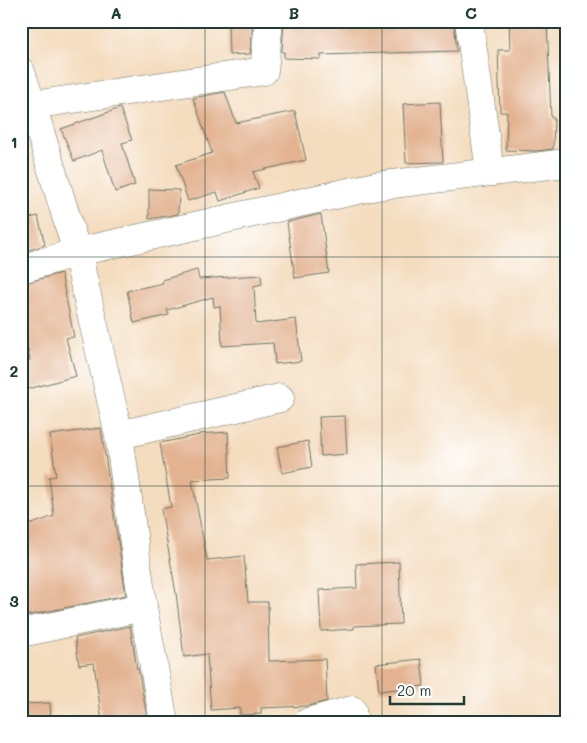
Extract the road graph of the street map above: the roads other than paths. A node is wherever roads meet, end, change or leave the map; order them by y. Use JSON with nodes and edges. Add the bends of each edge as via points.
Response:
{"nodes":[{"id":1,"x":269,"y":21,"type":"edge"},
{"id":2,"x":469,"y":21,"type":"edge"},
{"id":3,"x":21,"y":72,"type":"edge"},
{"id":4,"x":27,"y":105,"type":"edge"},
{"id":5,"x":566,"y":163,"type":"edge"},
{"id":6,"x":490,"y":171,"type":"junction"},
{"id":7,"x":77,"y":252,"type":"junction"},
{"id":8,"x":21,"y":269,"type":"edge"},
{"id":9,"x":280,"y":398,"type":"dead end"},
{"id":10,"x":119,"y":435,"type":"junction"},
{"id":11,"x":142,"y":607,"type":"junction"},
{"id":12,"x":21,"y":633,"type":"edge"},
{"id":13,"x":164,"y":722,"type":"edge"},
{"id":14,"x":308,"y":722,"type":"edge"},
{"id":15,"x":354,"y":722,"type":"edge"}],
"edges":[{"from":1,"to":4,"type":"street","via":[[264,71]]},
{"from":2,"to":6,"type":"street"},
{"from":3,"to":4,"type":"street"},
{"from":4,"to":7,"type":"street"},
{"from":5,"to":6,"type":"street"},
{"from":6,"to":7,"type":"street","via":[[376,186]]},
{"from":7,"to":8,"type":"street"},
{"from":7,"to":10,"type":"street"},
{"from":9,"to":10,"type":"street"},
{"from":10,"to":11,"type":"street"},
{"from":11,"to":12,"type":"street"},
{"from":11,"to":13,"type":"street"},
{"from":14,"to":15,"type":"street","via":[[352,710]]}]}
